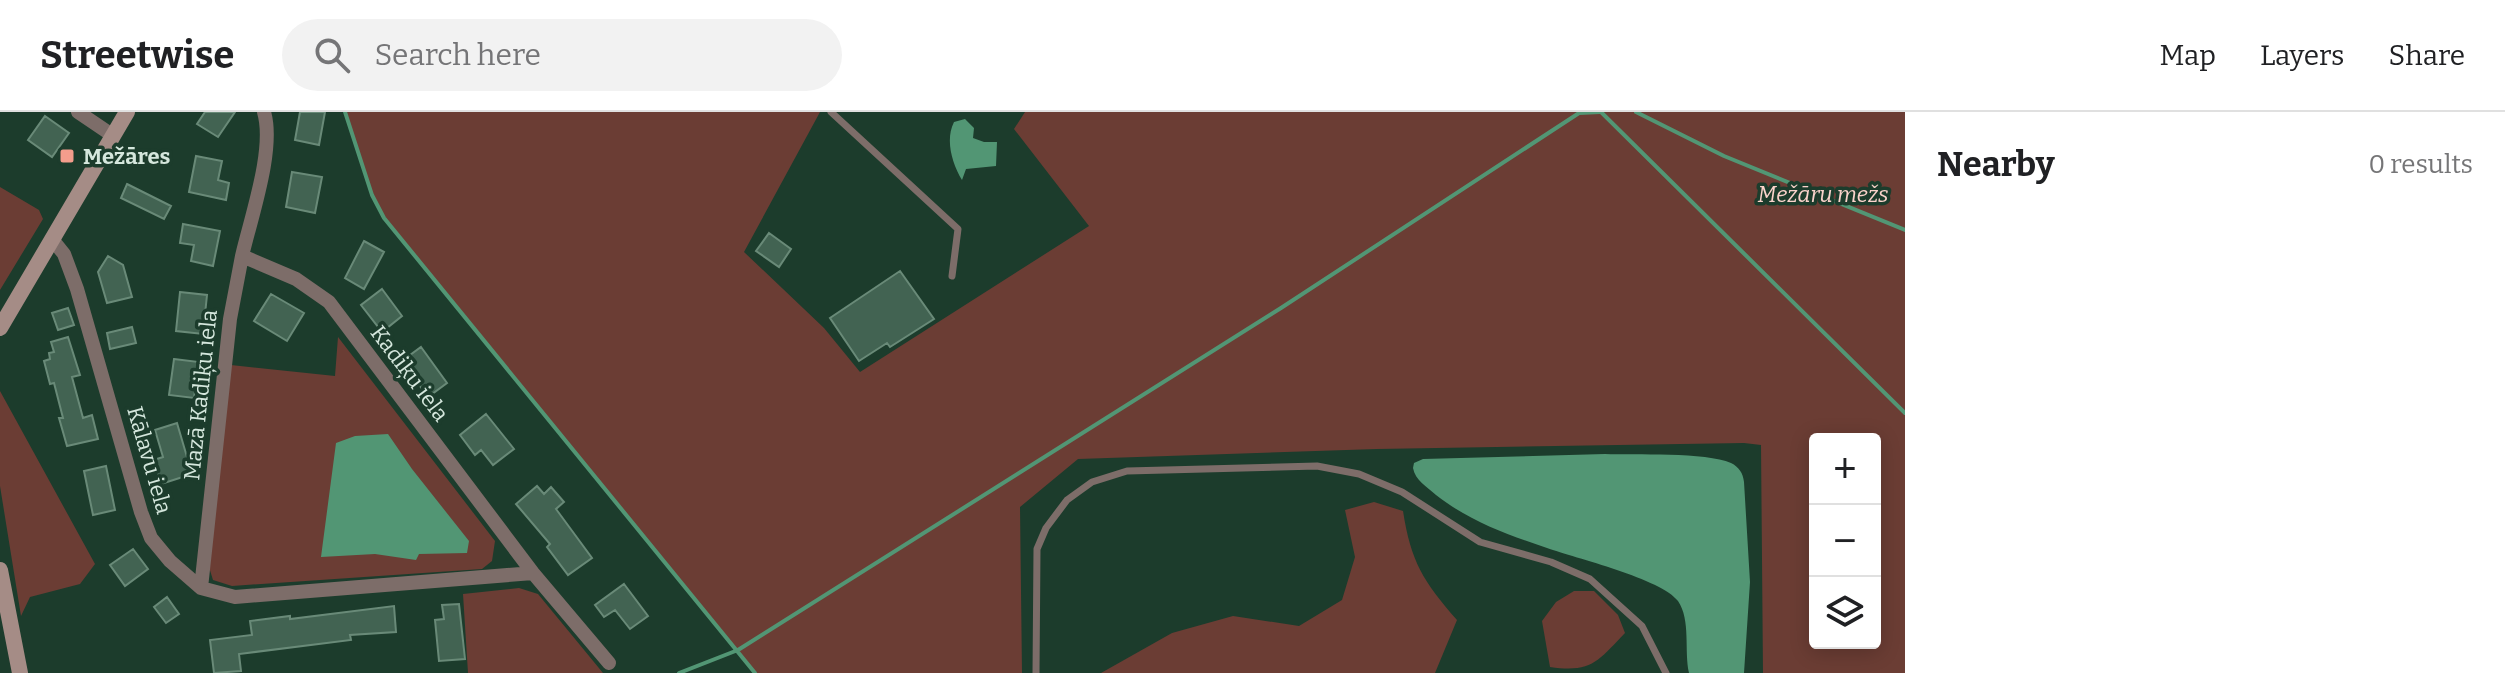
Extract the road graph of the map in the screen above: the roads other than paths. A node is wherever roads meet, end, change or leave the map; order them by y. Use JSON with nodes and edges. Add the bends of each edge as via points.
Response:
{"nodes":[{"id":1,"x":78,"y":112,"type":"edge"},
{"id":2,"x":127,"y":112,"type":"edge"},
{"id":3,"x":264,"y":112,"type":"edge"},
{"id":4,"x":831,"y":112,"type":"edge"},
{"id":5,"x":112,"y":135,"type":"junction"},
{"id":6,"x":52,"y":239,"type":"junction"},
{"id":7,"x":242,"y":256,"type":"junction"},
{"id":8,"x":952,"y":276,"type":"dead end"},
{"id":9,"x":0,"y":328,"type":"edge"},
{"id":10,"x":0,"y":570,"type":"edge"},
{"id":11,"x":533,"y":573,"type":"junction"},
{"id":12,"x":201,"y":588,"type":"junction"},
{"id":13,"x":609,"y":663,"type":"dead end"},
{"id":14,"x":20,"y":673,"type":"edge"},
{"id":15,"x":1036,"y":673,"type":"edge"},
{"id":16,"x":1666,"y":673,"type":"edge"}],
"edges":[{"from":1,"to":5,"type":"street"},
{"from":2,"to":5,"type":"street"},
{"from":3,"to":7,"type":"street","via":[[267,148]]},
{"from":4,"to":8,"type":"lane","via":[[958,229]]},
{"from":5,"to":6,"type":"street"},
{"from":6,"to":9,"type":"street"},
{"from":6,"to":12,"type":"street","name":"Kālavu iela","via":[[64,254],[77,289],[151,538]]},
{"from":7,"to":11,"type":"street","name":"Kadiķu iela","via":[[296,279],[329,302]]},
{"from":7,"to":12,"type":"street","name":"Mazā Kadiķu iela","via":[[230,319]]},
{"from":10,"to":14,"type":"street"},
{"from":11,"to":12,"type":"street","name":"Kālavu iela","via":[[235,597]]},
{"from":11,"to":13,"type":"street","name":"Kadiķu iela"},
{"from":15,"to":16,"type":"lane","via":[[1037,549],[1067,500],[1092,482],[1127,471],[1317,466],[1359,474],[1402,492],[1480,542],[1590,579],[1642,626]]}]}
